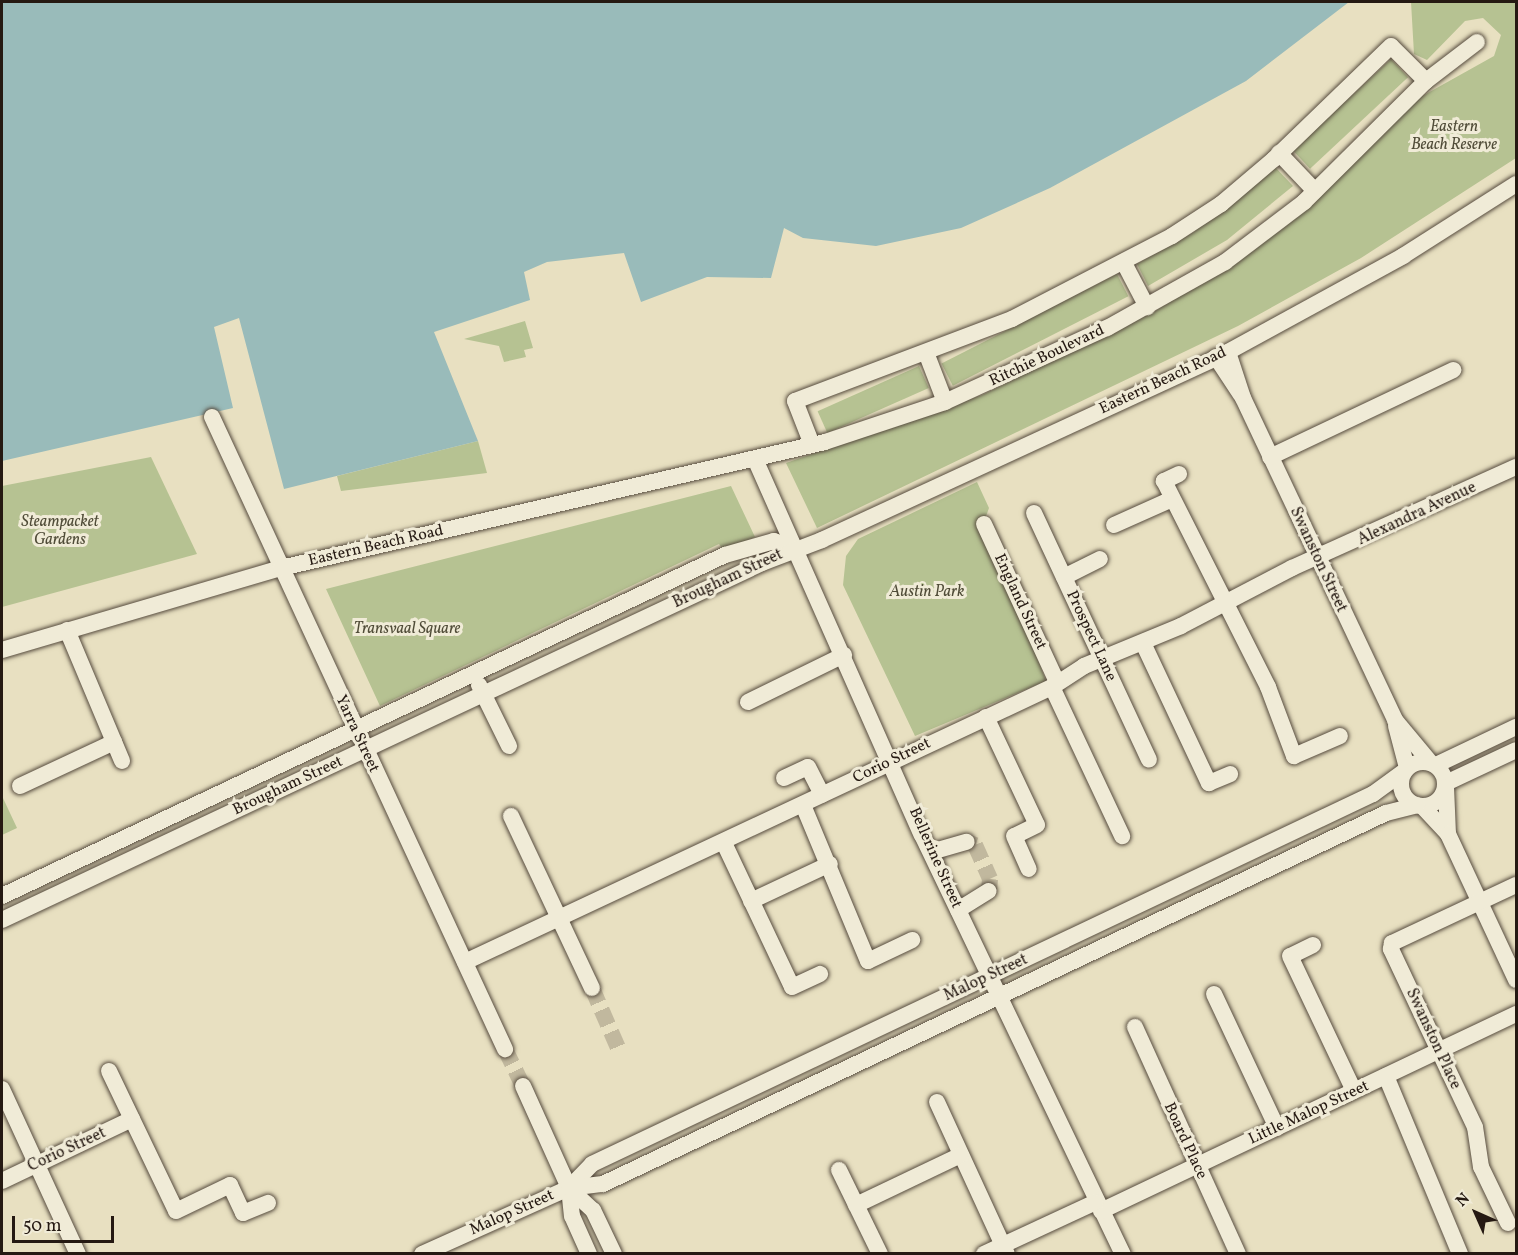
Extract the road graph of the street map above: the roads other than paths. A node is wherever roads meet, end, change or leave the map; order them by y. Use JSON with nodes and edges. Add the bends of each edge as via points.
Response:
{"nodes":[{"id":1,"x":1477,"y":42,"type":"dead end"},
{"id":2,"x":1426,"y":81,"type":"junction"},
{"id":3,"x":1279,"y":153,"type":"junction"},
{"id":4,"x":1516,"y":183,"type":"edge"},
{"id":5,"x":1315,"y":191,"type":"junction"},
{"id":6,"x":1124,"y":263,"type":"junction"},
{"id":7,"x":1147,"y":307,"type":"junction"},
{"id":8,"x":1222,"y":354,"type":"junction"},
{"id":9,"x":927,"y":356,"type":"junction"},
{"id":10,"x":1453,"y":370,"type":"dead end"},
{"id":11,"x":945,"y":402,"type":"junction"},
{"id":12,"x":212,"y":417,"type":"dead end"},
{"id":13,"x":811,"y":442,"type":"junction"},
{"id":14,"x":1270,"y":457,"type":"junction"},
{"id":15,"x":755,"y":459,"type":"junction"},
{"id":16,"x":1516,"y":467,"type":"edge"},
{"id":17,"x":1179,"y":474,"type":"dead end"},
{"id":18,"x":1172,"y":499,"type":"junction"},
{"id":19,"x":1034,"y":513,"type":"dead end"},
{"id":20,"x":984,"y":524,"type":"dead end"},
{"id":21,"x":1114,"y":525,"type":"dead end"},
{"id":22,"x":795,"y":548,"type":"junction"},
{"id":23,"x":1100,"y":559,"type":"dead end"},
{"id":24,"x":1316,"y":559,"type":"junction"},
{"id":25,"x":280,"y":568,"type":"junction"},
{"id":26,"x":1064,"y":577,"type":"junction"},
{"id":27,"x":1225,"y":601,"type":"junction"},
{"id":28,"x":615,"y":607,"type":"junction"},
{"id":29,"x":624,"y":627,"type":"junction"},
{"id":30,"x":67,"y":630,"type":"junction"},
{"id":31,"x":1143,"y":643,"type":"junction"},
{"id":32,"x":2,"y":650,"type":"edge"},
{"id":33,"x":844,"y":655,"type":"junction"},
{"id":34,"x":1102,"y":658,"type":"junction"},
{"id":35,"x":473,"y":674,"type":"junction"},
{"id":36,"x":1054,"y":683,"type":"junction"},
{"id":37,"x":483,"y":694,"type":"junction"},
{"id":38,"x":748,"y":702,"type":"dead end"},
{"id":39,"x":986,"y":717,"type":"junction"},
{"id":40,"x":1395,"y":720,"type":"junction"},
{"id":41,"x":1516,"y":727,"type":"edge"},
{"id":42,"x":354,"y":730,"type":"junction"},
{"id":43,"x":1340,"y":736,"type":"dead end"},
{"id":44,"x":114,"y":742,"type":"junction"},
{"id":45,"x":509,"y":746,"type":"dead end"},
{"id":46,"x":364,"y":750,"type":"junction"},
{"id":47,"x":1516,"y":750,"type":"edge"},
{"id":48,"x":893,"y":759,"type":"junction"},
{"id":49,"x":1149,"y":760,"type":"dead end"},
{"id":50,"x":122,"y":761,"type":"dead end"},
{"id":51,"x":1433,"y":764,"type":"junction"},
{"id":52,"x":1406,"y":770,"type":"junction"},
{"id":53,"x":1230,"y":774,"type":"dead end"},
{"id":54,"x":784,"y":778,"type":"dead end"},
{"id":55,"x":1446,"y":785,"type":"junction"},
{"id":56,"x":20,"y":786,"type":"dead end"},
{"id":57,"x":822,"y":795,"type":"junction"},
{"id":58,"x":803,"y":805,"type":"junction"},
{"id":59,"x":1419,"y":806,"type":"junction"},
{"id":60,"x":511,"y":816,"type":"dead end"},
{"id":61,"x":1293,"y":832,"type":"junction"},
{"id":62,"x":1448,"y":834,"type":"junction"},
{"id":63,"x":1122,"y":836,"type":"dead end"},
{"id":64,"x":967,"y":842,"type":"dead end"},
{"id":65,"x":724,"y":843,"type":"junction"},
{"id":66,"x":931,"y":852,"type":"junction"},
{"id":67,"x":1303,"y":852,"type":"junction"},
{"id":68,"x":830,"y":864,"type":"junction"},
{"id":69,"x":1029,"y":869,"type":"dead end"},
{"id":70,"x":1516,"y":885,"type":"edge"},
{"id":71,"x":1175,"y":888,"type":"junction"},
{"id":72,"x":989,"y":891,"type":"dead end"},
{"id":73,"x":2,"y":896,"type":"edge"},
{"id":74,"x":751,"y":901,"type":"junction"},
{"id":75,"x":1479,"y":902,"type":"junction"},
{"id":76,"x":1184,"y":909,"type":"junction"},
{"id":77,"x":958,"y":910,"type":"junction"},
{"id":78,"x":559,"y":918,"type":"junction"},
{"id":79,"x":2,"y":920,"type":"edge"},
{"id":80,"x":912,"y":940,"type":"dead end"},
{"id":81,"x":1313,"y":945,"type":"dead end"},
{"id":82,"x":465,"y":962,"type":"junction"},
{"id":83,"x":820,"y":974,"type":"dead end"},
{"id":84,"x":991,"y":975,"type":"junction"},
{"id":85,"x":1516,"y":980,"type":"edge"},
{"id":86,"x":592,"y":988,"type":"tunnel mouth"},
{"id":87,"x":1214,"y":994,"type":"dead end"},
{"id":88,"x":1001,"y":996,"type":"junction"},
{"id":89,"x":1516,"y":1014,"type":"edge"},
{"id":90,"x":1135,"y":1027,"type":"dead end"},
{"id":91,"x":505,"y":1048,"type":"tunnel mouth"},
{"id":92,"x":1439,"y":1051,"type":"junction"},
{"id":93,"x":110,"y":1071,"type":"dead end"},
{"id":94,"x":1386,"y":1076,"type":"junction"},
{"id":95,"x":523,"y":1086,"type":"tunnel mouth"},
{"id":96,"x":2,"y":1089,"type":"edge"},
{"id":97,"x":1354,"y":1091,"type":"junction"},
{"id":98,"x":937,"y":1102,"type":"dead end"},
{"id":99,"x":132,"y":1119,"type":"junction"},
{"id":100,"x":681,"y":1123,"type":"junction"},
{"id":101,"x":1277,"y":1128,"type":"junction"},
{"id":102,"x":690,"y":1143,"type":"junction"},
{"id":103,"x":961,"y":1155,"type":"junction"},
{"id":104,"x":36,"y":1164,"type":"junction"},
{"id":105,"x":1197,"y":1166,"type":"junction"},
{"id":106,"x":839,"y":1170,"type":"dead end"},
{"id":107,"x":2,"y":1180,"type":"edge"},
{"id":108,"x":569,"y":1188,"type":"junction"},
{"id":109,"x":268,"y":1203,"type":"dead end"},
{"id":110,"x":856,"y":1205,"type":"junction"},
{"id":111,"x":1099,"y":1206,"type":"junction"},
{"id":112,"x":1508,"y":1223,"type":"dead end"},
{"id":113,"x":1005,"y":1249,"type":"edge"},
{"id":114,"x":78,"y":1254,"type":"edge"},
{"id":115,"x":422,"y":1254,"type":"edge"},
{"id":116,"x":589,"y":1254,"type":"edge"},
{"id":117,"x":614,"y":1254,"type":"edge"},
{"id":118,"x":880,"y":1254,"type":"edge"},
{"id":119,"x":984,"y":1254,"type":"edge"},
{"id":120,"x":1123,"y":1254,"type":"edge"},
{"id":121,"x":1238,"y":1254,"type":"edge"},
{"id":122,"x":1460,"y":1254,"type":"edge"}],
"edges":[{"from":1,"to":2,"type":"street","name":"Ritchie Boulevard"},
{"from":2,"to":3,"type":"street","via":[[1391,46]]},
{"from":2,"to":5,"type":"street","name":"Ritchie Boulevard"},
{"from":3,"to":5,"type":"street"},
{"from":3,"to":6,"type":"street","via":[[1221,204]]},
{"from":4,"to":8,"type":"street","name":"Eastern Beach Road","via":[[1402,256]]},
{"from":5,"to":7,"type":"street","name":"Ritchie Boulevard","via":[[1256,242]]},
{"from":6,"to":7,"type":"street"},
{"from":6,"to":9,"type":"street"},
{"from":7,"to":11,"type":"street","name":"Ritchie Boulevard"},
{"from":8,"to":14,"type":"street","name":"Swanston Street"},
{"from":8,"to":22,"type":"street","name":"Eastern Beach Road"},
{"from":9,"to":11,"type":"street"},
{"from":9,"to":13,"type":"street","via":[[795,400]]},
{"from":10,"to":14,"type":"street"},
{"from":11,"to":13,"type":"street","name":"Ritchie Boulevard"},
{"from":12,"to":25,"type":"street","name":"Yarra Street"},
{"from":13,"to":15,"type":"street","name":"Ritchie Boulevard"},
{"from":14,"to":24,"type":"street","name":"Swanston Street"},
{"from":15,"to":22,"type":"street","name":"Bellerine Street"},
{"from":15,"to":25,"type":"street","name":"Eastern Beach Road"},
{"from":16,"to":24,"type":"street","name":"Alexandra Avenue"},
{"from":17,"to":18,"type":"street","via":[[1164,481]]},
{"from":18,"to":21,"type":"street"},
{"from":18,"to":27,"type":"street","via":[[1186,516]]},
{"from":19,"to":26,"type":"street","name":"Prospect Lane"},
{"from":20,"to":36,"type":"street","name":"England Street"},
{"from":22,"to":28,"type":"street","name":"Brougham Street","via":[[774,541],[728,554]]},
{"from":22,"to":29,"type":"street","name":"Brougham Street"},
{"from":22,"to":33,"type":"street","name":"Bellerine Street"},
{"from":23,"to":26,"type":"street"},
{"from":24,"to":27,"type":"street","name":"Corio Street"},
{"from":24,"to":40,"type":"street","name":"Swanston Street"},
{"from":25,"to":30,"type":"street","name":"Eastern Beach Road"},
{"from":25,"to":42,"type":"street","name":"Yarra Street"},
{"from":26,"to":34,"type":"street","name":"Prospect Lane"},
{"from":27,"to":31,"type":"street","name":"Corio Street"},
{"from":27,"to":43,"type":"street","via":[[1294,756]]},
{"from":28,"to":29,"type":"street"},
{"from":28,"to":35,"type":"street","name":"Brougham Street"},
{"from":29,"to":37,"type":"street","name":"Brougham Street"},
{"from":30,"to":32,"type":"street","name":"Eastern Beach Road"},
{"from":30,"to":44,"type":"street"},
{"from":31,"to":34,"type":"street","name":"Corio Street"},
{"from":31,"to":53,"type":"street","via":[[1209,783]]},
{"from":33,"to":38,"type":"street"},
{"from":33,"to":48,"type":"street","name":"Bellerine Street"},
{"from":34,"to":36,"type":"street","name":"Corio Street"},
{"from":34,"to":49,"type":"street","name":"Prospect Lane"},
{"from":35,"to":37,"type":"street"},
{"from":35,"to":42,"type":"street","name":"Brougham Street"},
{"from":36,"to":39,"type":"street","name":"Corio Street"},
{"from":36,"to":63,"type":"street","name":"England Street"},
{"from":37,"to":45,"type":"street"},
{"from":37,"to":46,"type":"street","name":"Brougham Street"},
{"from":39,"to":48,"type":"street","name":"Corio Street"},
{"from":39,"to":69,"type":"street","via":[[1037,825],[1014,836]]},
{"from":40,"to":51,"type":"street","name":"Swanston Street"},
{"from":40,"to":52,"type":"street","name":"Swanston Street"},
{"from":41,"to":51,"type":"street"},
{"from":42,"to":46,"type":"street","name":"Yarra Street"},
{"from":42,"to":73,"type":"street","name":"Brougham Street"},
{"from":44,"to":50,"type":"street"},
{"from":44,"to":56,"type":"street"},
{"from":46,"to":79,"type":"street","name":"Brougham Street"},
{"from":46,"to":82,"type":"street","name":"Yarra Street"},
{"from":47,"to":55,"type":"street"},
{"from":48,"to":57,"type":"street","name":"Corio Street"},
{"from":48,"to":66,"type":"street","name":"Bellerine Street"},
{"from":51,"to":52,"type":"street"},
{"from":51,"to":55,"type":"street"},
{"from":52,"to":59,"type":"street","via":[[1402,791]]},
{"from":52,"to":61,"type":"street","name":"Malop Street","via":[[1373,794]]},
{"from":54,"to":57,"type":"street","via":[[808,766]]},
{"from":55,"to":59,"type":"street","via":[[1438,801]]},
{"from":55,"to":62,"type":"street"},
{"from":57,"to":58,"type":"street","name":"Corio Street"},
{"from":58,"to":65,"type":"street","name":"Corio Street"},
{"from":58,"to":68,"type":"street"},
{"from":59,"to":62,"type":"street"},
{"from":59,"to":67,"type":"street","name":"Malop Street","via":[[1386,813]]},
{"from":60,"to":78,"type":"street"},
{"from":61,"to":67,"type":"street"},
{"from":61,"to":71,"type":"street","name":"Malop Street"},
{"from":62,"to":75,"type":"street"},
{"from":64,"to":66,"type":"street"},
{"from":65,"to":74,"type":"street"},
{"from":65,"to":78,"type":"street","name":"Corio Street"},
{"from":66,"to":77,"type":"street","name":"Bellerine Street"},
{"from":67,"to":76,"type":"street","name":"Malop Street"},
{"from":68,"to":74,"type":"street"},
{"from":68,"to":80,"type":"street","via":[[868,961]]},
{"from":70,"to":75,"type":"street"},
{"from":71,"to":76,"type":"street"},
{"from":71,"to":84,"type":"street","name":"Malop Street"},
{"from":72,"to":77,"type":"street"},
{"from":74,"to":83,"type":"street","via":[[792,987]]},
{"from":75,"to":85,"type":"street"},
{"from":75,"to":92,"type":"street","name":"Swanston Place","via":[[1392,943]]},
{"from":76,"to":88,"type":"street","name":"Malop Street"},
{"from":77,"to":84,"type":"street","name":"Bellerine Street"},
{"from":78,"to":82,"type":"street","name":"Corio Street"},
{"from":78,"to":86,"type":"street"},
{"from":81,"to":97,"type":"street","via":[[1290,956]]},
{"from":82,"to":91,"type":"street","name":"Yarra Street"},
{"from":84,"to":88,"type":"street","name":"Bellerine Street"},
{"from":84,"to":100,"type":"street","name":"Malop Street"},
{"from":87,"to":101,"type":"street"},
{"from":88,"to":102,"type":"street","name":"Malop Street"},
{"from":88,"to":111,"type":"street","name":"Bellerine Street"},
{"from":89,"to":92,"type":"street","name":"Little Malop Street"},
{"from":90,"to":105,"type":"street","name":"Board Place"},
{"from":92,"to":94,"type":"street","name":"Little Malop Street"},
{"from":92,"to":112,"type":"street","name":"Swanston Place","via":[[1475,1127],[1481,1167]]},
{"from":93,"to":99,"type":"street"},
{"from":94,"to":97,"type":"street","name":"Little Malop Street"},
{"from":94,"to":122,"type":"street","via":[[1414,1135]]},
{"from":95,"to":108,"type":"street"},
{"from":96,"to":104,"type":"street"},
{"from":97,"to":101,"type":"street","name":"Little Malop Street"},
{"from":98,"to":103,"type":"street"},
{"from":99,"to":104,"type":"street","name":"Corio Street"},
{"from":99,"to":109,"type":"street","via":[[176,1211],[230,1185],[243,1213]]},
{"from":100,"to":102,"type":"street"},
{"from":100,"to":108,"type":"street","name":"Malop Street","via":[[592,1164]]},
{"from":101,"to":105,"type":"street","name":"Little Malop Street"},
{"from":102,"to":108,"type":"street","name":"Malop Street","via":[[603,1184]]},
{"from":103,"to":110,"type":"street"},
{"from":103,"to":113,"type":"street"},
{"from":104,"to":107,"type":"street","name":"Corio Street"},
{"from":104,"to":114,"type":"street"},
{"from":105,"to":111,"type":"street","name":"Little Malop Street"},
{"from":105,"to":121,"type":"street","name":"Board Place"},
{"from":106,"to":110,"type":"street"},
{"from":108,"to":115,"type":"street","name":"Malop Street"},
{"from":108,"to":116,"type":"street","via":[[572,1216]]},
{"from":108,"to":117,"type":"street","via":[[593,1210]]},
{"from":110,"to":118,"type":"street"},
{"from":111,"to":113,"type":"street","name":"Little Malop Street"},
{"from":111,"to":120,"type":"street","name":"Bellerine Street"},
{"from":113,"to":119,"type":"street","name":"Little Malop Street"}]}
